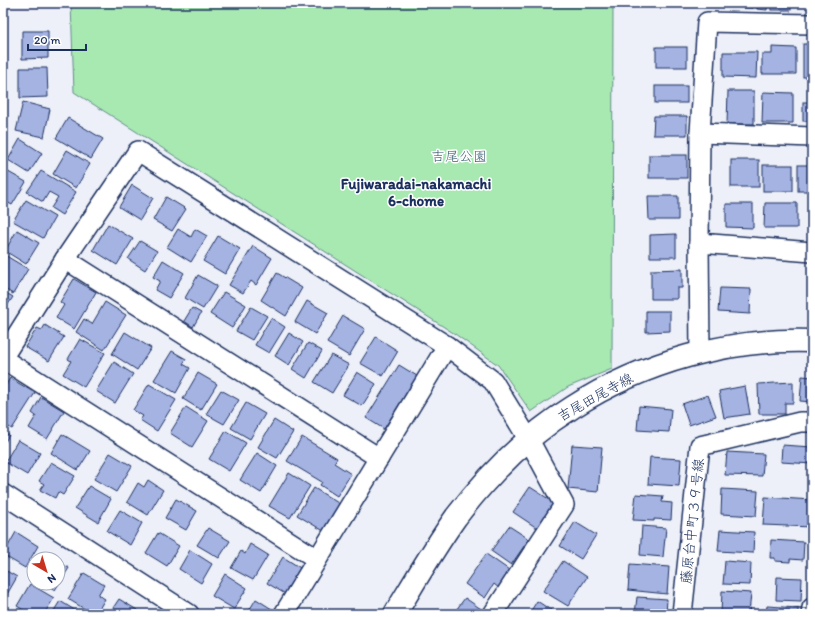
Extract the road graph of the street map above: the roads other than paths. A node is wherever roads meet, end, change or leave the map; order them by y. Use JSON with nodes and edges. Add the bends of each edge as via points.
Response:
{"nodes":[{"id":1,"x":812,"y":24,"type":"edge"},
{"id":2,"x":700,"y":134,"type":"junction"},
{"id":3,"x":812,"y":137,"type":"edge"},
{"id":4,"x":699,"y":243,"type":"junction"},
{"id":5,"x":812,"y":252,"type":"edge"},
{"id":6,"x":65,"y":259,"type":"junction"},
{"id":7,"x":812,"y":342,"type":"edge"},
{"id":8,"x":448,"y":346,"type":"junction"},
{"id":9,"x":700,"y":353,"type":"junction"},
{"id":10,"x":3,"y":358,"type":"edge"},
{"id":11,"x":812,"y":422,"type":"edge"},
{"id":12,"x":529,"y":440,"type":"junction"},
{"id":13,"x":379,"y":458,"type":"junction"},
{"id":14,"x":3,"y":494,"type":"edge"},
{"id":15,"x":318,"y":559,"type":"junction"},
{"id":16,"x":812,"y":608,"type":"edge"},
{"id":17,"x":189,"y":614,"type":"edge"},
{"id":18,"x":284,"y":614,"type":"edge"},
{"id":19,"x":394,"y":614,"type":"edge"},
{"id":20,"x":493,"y":614,"type":"edge"},
{"id":21,"x":682,"y":614,"type":"edge"},
{"id":22,"x":812,"y":614,"type":"edge"}],
"edges":[{"from":1,"to":2,"type":"street","via":[[707,22]]},
{"from":2,"to":3,"type":"street"},
{"from":2,"to":4,"type":"street"},
{"from":4,"to":5,"type":"street"},
{"from":4,"to":9,"type":"street"},
{"from":6,"to":8,"type":"street","via":[[138,151]]},
{"from":6,"to":10,"type":"street"},
{"from":6,"to":13,"type":"street"},
{"from":7,"to":9,"type":"street","name":"吉尾田尾寺線","via":[[762,343]]},
{"from":8,"to":12,"type":"street","via":[[493,381]]},
{"from":8,"to":13,"type":"street"},
{"from":9,"to":12,"type":"street","name":"吉尾田尾寺線","via":[[638,374],[605,389],[573,407]]},
{"from":10,"to":15,"type":"street"},
{"from":11,"to":21,"type":"street","name":"藤原台中町３９号線","via":[[800,422],[700,446]]},
{"from":12,"to":19,"type":"street","name":"吉尾田尾寺線","via":[[480,488],[456,517]]},
{"from":12,"to":20,"type":"street","via":[[564,505]]},
{"from":13,"to":15,"type":"street"},
{"from":14,"to":17,"type":"street"},
{"from":15,"to":18,"type":"street"},
{"from":16,"to":22,"type":"street"}]}
